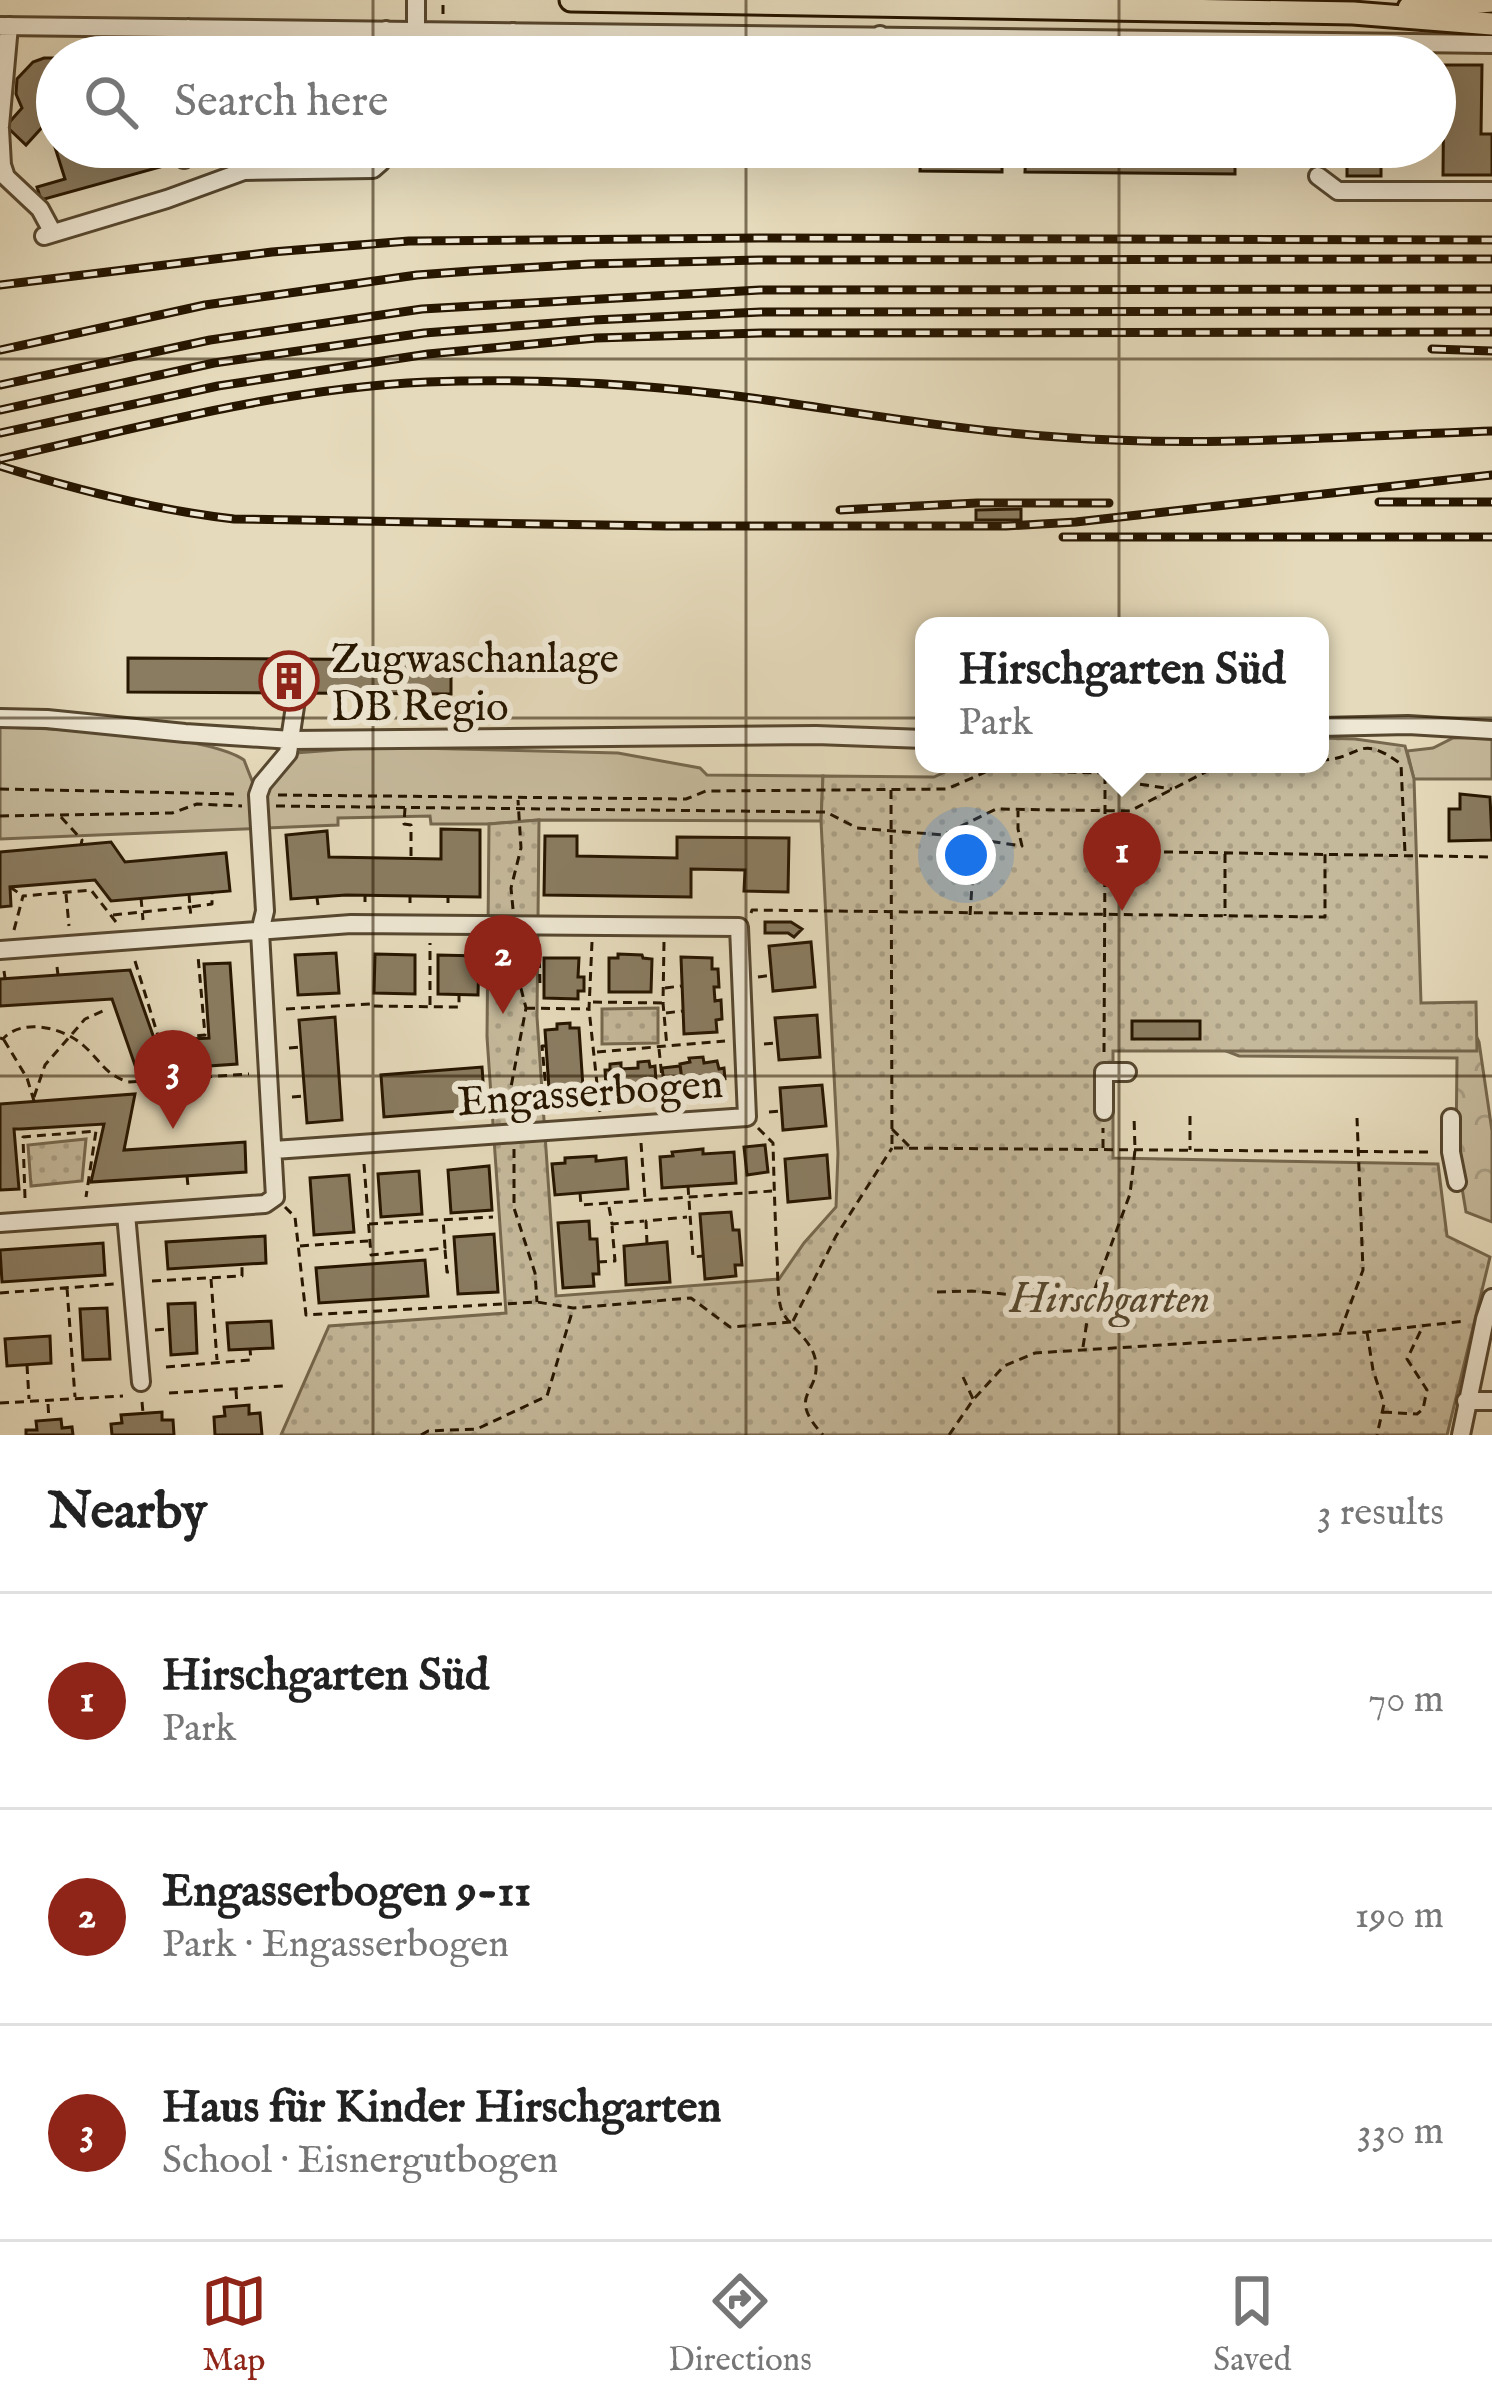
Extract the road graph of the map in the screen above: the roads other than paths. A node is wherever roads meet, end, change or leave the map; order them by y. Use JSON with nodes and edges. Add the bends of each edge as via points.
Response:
{"nodes":[{"id":1,"x":416,"y":0,"type":"edge"},
{"id":2,"x":571,"y":0,"type":"edge"},
{"id":3,"x":1492,"y":2,"type":"edge"},
{"id":4,"x":953,"y":5,"type":"junction"},
{"id":5,"x":1313,"y":12,"type":"junction"},
{"id":6,"x":1353,"y":13,"type":"junction"},
{"id":7,"x":1492,"y":24,"type":"edge"},
{"id":8,"x":4,"y":26,"type":"edge"},
{"id":9,"x":188,"y":28,"type":"junction"},
{"id":10,"x":248,"y":29,"type":"junction"},
{"id":11,"x":386,"y":30,"type":"junction"},
{"id":12,"x":416,"y":31,"type":"junction"},
{"id":13,"x":513,"y":32,"type":"junction"},
{"id":14,"x":880,"y":35,"type":"joint"},
{"id":15,"x":187,"y":36,"type":"edge"},
{"id":16,"x":248,"y":36,"type":"edge"},
{"id":17,"x":386,"y":36,"type":"edge"},
{"id":18,"x":513,"y":36,"type":"edge"},
{"id":19,"x":952,"y":36,"type":"joint"},
{"id":20,"x":1318,"y":36,"type":"edge"},
{"id":21,"x":1456,"y":44,"type":"edge"},
{"id":22,"x":1492,"y":44,"type":"edge"},
{"id":23,"x":0,"y":127,"type":"edge"},
{"id":24,"x":374,"y":168,"type":"edge"},
{"id":25,"x":244,"y":171,"type":"joint"},
{"id":26,"x":1318,"y":176,"type":"dead end"},
{"id":27,"x":1492,"y":191,"type":"edge"},
{"id":28,"x":297,"y":693,"type":"dead end"},
{"id":29,"x":0,"y":718,"type":"edge"},
{"id":30,"x":1329,"y":727,"type":"edge"},
{"id":31,"x":1492,"y":730,"type":"edge"},
{"id":32,"x":915,"y":739,"type":"edge"},
{"id":33,"x":292,"y":740,"type":"junction"},
{"id":34,"x":260,"y":932,"type":"junction"},
{"id":35,"x":0,"y":950,"type":"edge"},
{"id":36,"x":1127,"y":1072,"type":"dead end"},
{"id":37,"x":1103,"y":1111,"type":"road end"},
{"id":38,"x":1451,"y":1118,"type":"dead end"},
{"id":39,"x":274,"y":1150,"type":"junction"},
{"id":40,"x":1456,"y":1182,"type":"dead end"},
{"id":41,"x":126,"y":1214,"type":"junction"},
{"id":42,"x":0,"y":1223,"type":"edge"},
{"id":43,"x":1492,"y":1298,"type":"edge"},
{"id":44,"x":141,"y":1388,"type":"road end"},
{"id":45,"x":1466,"y":1401,"type":"junction"},
{"id":46,"x":1492,"y":1401,"type":"edge"},
{"id":47,"x":1461,"y":1435,"type":"edge"}],
"edges":[{"from":1,"to":12,"type":"street"},
{"from":2,"to":4,"type":"main road"},
{"from":3,"to":6,"type":"main road"},
{"from":4,"to":5,"type":"main road"},
{"from":4,"to":19,"type":"street"},
{"from":5,"to":6,"type":"main road"},
{"from":5,"to":20,"type":"street"},
{"from":6,"to":7,"type":"main road"},
{"from":8,"to":9,"type":"street"},
{"from":8,"to":23,"type":"street"},
{"from":9,"to":10,"type":"street"},
{"from":9,"to":15,"type":"street"},
{"from":10,"to":11,"type":"street"},
{"from":10,"to":16,"type":"street"},
{"from":11,"to":12,"type":"street"},
{"from":11,"to":17,"type":"street"},
{"from":12,"to":13,"type":"street"},
{"from":13,"to":14,"type":"street"},
{"from":13,"to":18,"type":"street"},
{"from":14,"to":19,"type":"street"},
{"from":21,"to":22,"type":"street"},
{"from":23,"to":25,"type":"street","via":[[6,177],[40,208],[49,234]]},
{"from":24,"to":25,"type":"street"},
{"from":26,"to":27,"type":"street","via":[[1338,191]]},
{"from":28,"to":33,"type":"street"},
{"from":29,"to":33,"type":"street"},
{"from":30,"to":31,"type":"street"},
{"from":32,"to":33,"type":"street"},
{"from":33,"to":34,"type":"street","via":[[257,800]]},
{"from":34,"to":35,"type":"street"},
{"from":34,"to":39,"type":"street"},
{"from":34,"to":39,"type":"street","name":"Engasserbogen","via":[[351,924],[739,927],[747,1117]]},
{"from":36,"to":37,"type":"street","via":[[1104,1072]]},
{"from":38,"to":40,"type":"street"},
{"from":39,"to":41,"type":"street","via":[[275,1197],[265,1204]]},
{"from":41,"to":42,"type":"street"},
{"from":41,"to":44,"type":"street"},
{"from":43,"to":45,"type":"street"},
{"from":45,"to":46,"type":"street"},
{"from":45,"to":47,"type":"street"}]}
